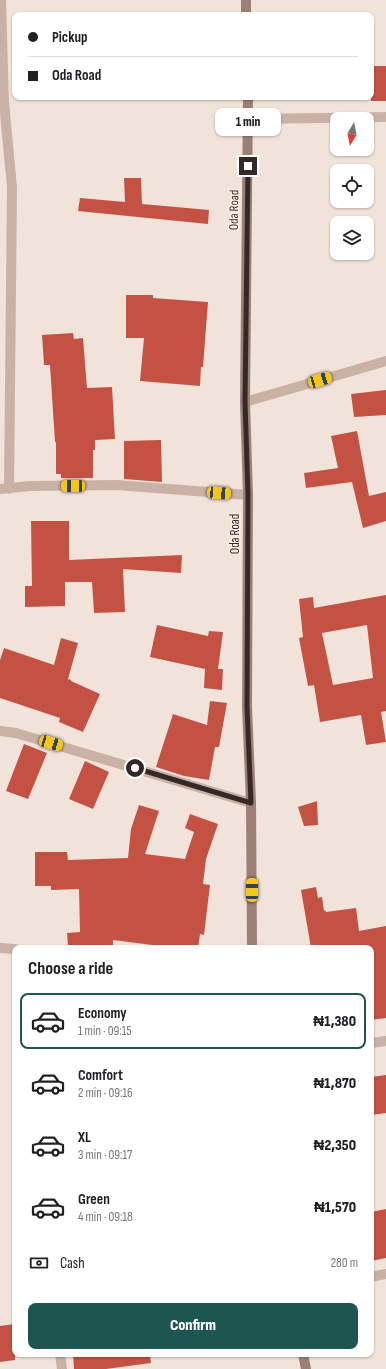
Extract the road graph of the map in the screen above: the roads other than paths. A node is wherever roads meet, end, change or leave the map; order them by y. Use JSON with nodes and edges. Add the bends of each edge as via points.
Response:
{"nodes":[{"id":1,"x":1,"y":0,"type":"edge"},
{"id":2,"x":246,"y":0,"type":"edge"},
{"id":3,"x":246,"y":12,"type":"edge"},
{"id":4,"x":248,"y":100,"type":"edge"},
{"id":5,"x":386,"y":117,"type":"edge"},
{"id":6,"x":248,"y":119,"type":"junction"},
{"id":7,"x":386,"y":361,"type":"edge"},
{"id":8,"x":245,"y":402,"type":"junction"},
{"id":9,"x":4,"y":489,"type":"edge"},
{"id":10,"x":248,"y":495,"type":"junction"},
{"id":11,"x":0,"y":731,"type":"edge"},
{"id":12,"x":251,"y":803,"type":"junction"},
{"id":13,"x":252,"y":945,"type":"edge"},
{"id":14,"x":0,"y":948,"type":"edge"},
{"id":15,"x":12,"y":949,"type":"edge"},
{"id":16,"x":386,"y":1041,"type":"edge"},
{"id":17,"x":374,"y":1043,"type":"edge"},
{"id":18,"x":386,"y":1274,"type":"edge"},
{"id":19,"x":374,"y":1276,"type":"edge"},
{"id":20,"x":60,"y":1357,"type":"edge"},
{"id":21,"x":304,"y":1357,"type":"edge"},
{"id":22,"x":62,"y":1369,"type":"edge"},
{"id":23,"x":306,"y":1369,"type":"edge"}],
"edges":[{"from":1,"to":9,"type":"street","via":[[4,103],[12,187]]},
{"from":2,"to":3,"type":"street"},
{"from":4,"to":6,"type":"street","name":"Oda Road"},
{"from":5,"to":6,"type":"street"},
{"from":6,"to":8,"type":"street","name":"Oda Road"},
{"from":7,"to":8,"type":"street"},
{"from":8,"to":10,"type":"street","name":"Oda Road"},
{"from":9,"to":10,"type":"street","via":[[30,486],[116,485]]},
{"from":10,"to":12,"type":"street","name":"Oda Road","via":[[247,707]]},
{"from":11,"to":12,"type":"street","via":[[16,733]]},
{"from":12,"to":13,"type":"street","name":"Oda Road"},
{"from":14,"to":15,"type":"street"},
{"from":16,"to":17,"type":"street"},
{"from":18,"to":19,"type":"street"},
{"from":20,"to":22,"type":"street"},
{"from":21,"to":23,"type":"street"}]}
